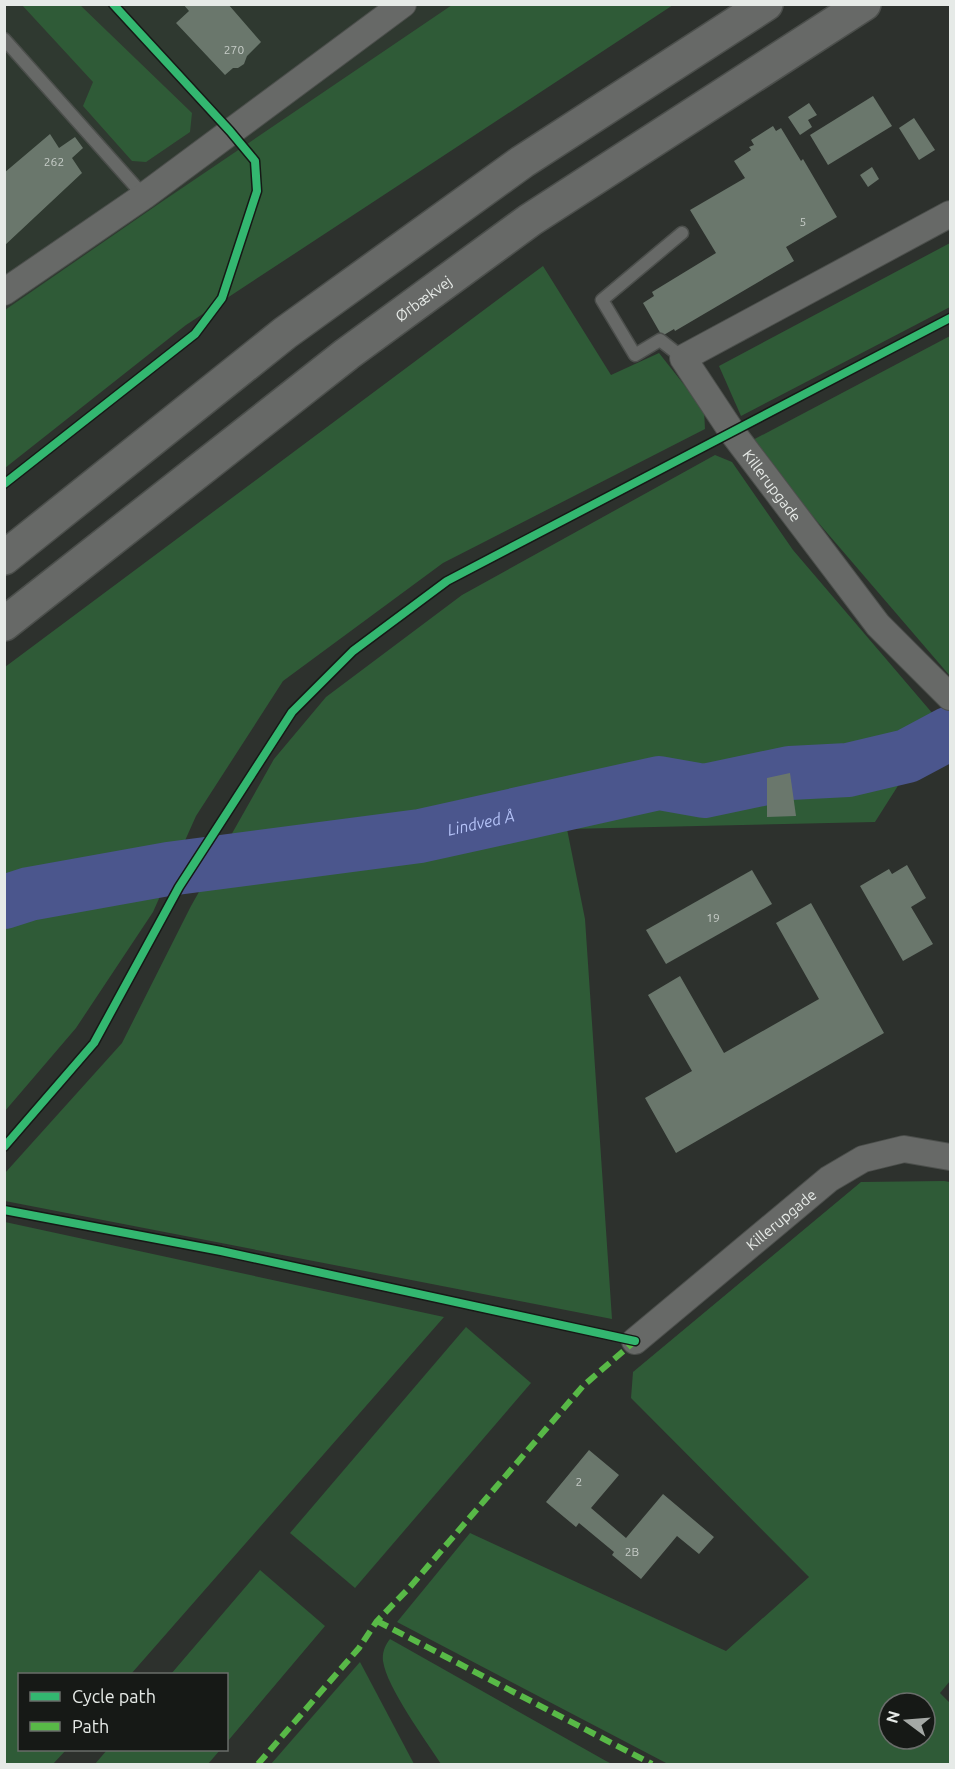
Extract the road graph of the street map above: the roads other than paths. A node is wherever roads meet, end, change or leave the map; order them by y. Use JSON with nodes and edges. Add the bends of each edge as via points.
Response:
{"nodes":[{"id":1,"x":403,"y":4,"type":"edge"},
{"id":2,"x":766,"y":4,"type":"edge"},
{"id":3,"x":864,"y":4,"type":"edge"},
{"id":4,"x":4,"y":39,"type":"edge"},
{"id":5,"x":144,"y":196,"type":"junction"},
{"id":6,"x":951,"y":214,"type":"edge"},
{"id":7,"x":682,"y":233,"type":"dead end"},
{"id":8,"x":4,"y":292,"type":"edge"},
{"id":9,"x":683,"y":358,"type":"junction"},
{"id":10,"x":4,"y":558,"type":"edge"},
{"id":11,"x":4,"y":624,"type":"edge"},
{"id":12,"x":951,"y":698,"type":"edge"},
{"id":13,"x":951,"y":1156,"type":"edge"},
{"id":14,"x":635,"y":1341,"type":"dead end"}],
"edges":[{"from":1,"to":5,"type":"street"},
{"from":2,"to":10,"type":"main road","via":[[522,162],[285,333]]},
{"from":3,"to":11,"type":"main road","name":"Ørbækvej","via":[[530,220],[347,354]]},
{"from":4,"to":5,"type":"lane"},
{"from":5,"to":8,"type":"street"},
{"from":6,"to":9,"type":"street"},
{"from":7,"to":9,"type":"lane","via":[[602,300],[635,355],[660,340]]},
{"from":9,"to":12,"type":"street","name":"Killerupgade","via":[[732,432],[878,625]]},
{"from":13,"to":14,"type":"street","name":"Killerupgade","via":[[904,1149],[863,1159],[829,1179]]}]}
